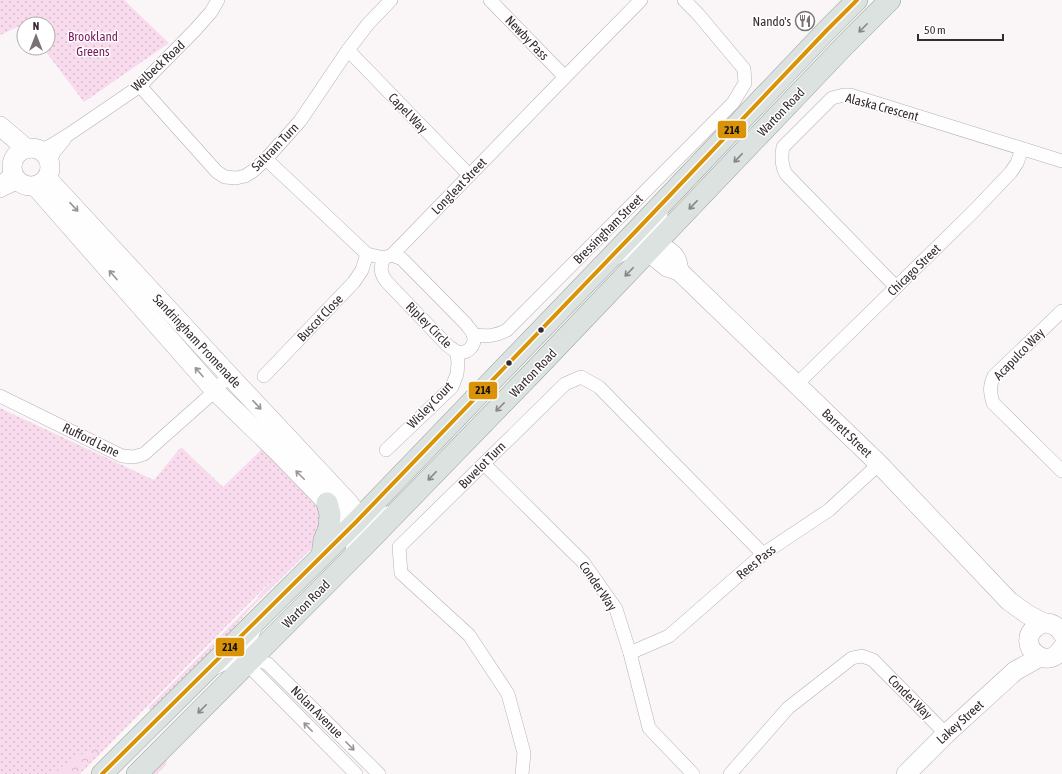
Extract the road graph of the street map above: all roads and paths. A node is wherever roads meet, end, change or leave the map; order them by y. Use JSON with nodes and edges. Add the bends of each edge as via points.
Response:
{"nodes":[{"id":1,"x":218,"y":0,"type":"edge"},
{"id":2,"x":391,"y":0,"type":"edge"},
{"id":3,"x":490,"y":0,"type":"edge"},
{"id":4,"x":641,"y":0,"type":"edge"},
{"id":5,"x":684,"y":0,"type":"edge"},
{"id":6,"x":857,"y":0,"type":"edge"},
{"id":7,"x":890,"y":0,"type":"edge"},
{"id":8,"x":348,"y":50,"type":"junction"},
{"id":9,"x":564,"y":77,"type":"junction"},
{"id":10,"x":140,"y":86,"type":"junction"},
{"id":11,"x":0,"y":127,"type":"edge"},
{"id":12,"x":1022,"y":149,"type":"junction"},
{"id":13,"x":266,"y":159,"type":"junction"},
{"id":14,"x":1062,"y":161,"type":"edge"},
{"id":15,"x":27,"y":169,"type":"edge"},
{"id":16,"x":469,"y":175,"type":"junction"},
{"id":17,"x":0,"y":191,"type":"edge"},
{"id":18,"x":659,"y":207,"type":"junction"},
{"id":19,"x":656,"y":244,"type":"junction"},
{"id":20,"x":367,"y":254,"type":"junction"},
{"id":21,"x":388,"y":256,"type":"junction"},
{"id":22,"x":609,"y":259,"type":"junction"},
{"id":23,"x":896,"y":287,"type":"junction"},
{"id":24,"x":1062,"y":311,"type":"edge"},
{"id":25,"x":473,"y":335,"type":"junction"},
{"id":26,"x":457,"y":352,"type":"junction"},
{"id":27,"x":229,"y":375,"type":"junction"},
{"id":28,"x":264,"y":376,"type":"dead end"},
{"id":29,"x":797,"y":384,"type":"junction"},
{"id":30,"x":215,"y":391,"type":"junction"},
{"id":31,"x":0,"y":396,"type":"edge"},
{"id":32,"x":386,"y":450,"type":"dead end"},
{"id":33,"x":484,"y":464,"type":"junction"},
{"id":34,"x":879,"y":464,"type":"junction"},
{"id":35,"x":1062,"y":471,"type":"edge"},
{"id":36,"x":327,"y":502,"type":"junction"},
{"id":37,"x":394,"y":514,"type":"junction"},
{"id":38,"x":356,"y":522,"type":"junction"},
{"id":39,"x":763,"y":554,"type":"junction"},
{"id":40,"x":322,"y":555,"type":"junction"},
{"id":41,"x":354,"y":555,"type":"junction"},
{"id":42,"x":260,"y":617,"type":"junction"},
{"id":43,"x":1049,"y":640,"type":"edge"},
{"id":44,"x":630,"y":654,"type":"junction"},
{"id":45,"x":251,"y":659,"type":"junction"},
{"id":46,"x":200,"y":677,"type":"junction"},
{"id":47,"x":946,"y":734,"type":"junction"},
{"id":48,"x":102,"y":774,"type":"edge"},
{"id":49,"x":137,"y":774,"type":"edge"},
{"id":50,"x":356,"y":774,"type":"edge"},
{"id":51,"x":379,"y":774,"type":"edge"},
{"id":52,"x":522,"y":774,"type":"edge"},
{"id":53,"x":693,"y":774,"type":"edge"},
{"id":54,"x":730,"y":774,"type":"edge"},
{"id":55,"x":906,"y":774,"type":"edge"}],
"edges":[{"from":1,"to":10,"type":"street","name":"Welbeck Road","via":[[196,29]]},
{"from":2,"to":8,"type":"street","name":"Saltram Turn"},
{"from":3,"to":9,"type":"street","name":"Newby Pass"},
{"from":4,"to":9,"type":"street","name":"Longleat Street"},
{"from":5,"to":25,"type":"street","name":"Bressingham Street","via":[[744,69],[745,83],[733,103],[506,330],[498,335]]},
{"from":6,"to":18,"type":"main road","name":"Warton Road"},
{"from":7,"to":19,"type":"main road","name":"Warton Road","one_way":true},
{"from":8,"to":13,"type":"street","name":"Saltram Turn","via":[[300,121]]},
{"from":8,"to":16,"type":"street","name":"Capel Way"},
{"from":9,"to":16,"type":"street","name":"Longleat Street"},
{"from":10,"to":13,"type":"street","name":"Saltram Turn","via":[[217,172],[225,177],[245,176]]},
{"from":10,"to":15,"type":"street","name":"Welbeck Road","via":[[50,146]]},
{"from":11,"to":15,"type":"street","name":"Sandringham Promenade"},
{"from":12,"to":14,"type":"street","name":"Alaska Crescent"},
{"from":12,"to":23,"type":"street","name":"Chicago Street","via":[[1009,174]]},
{"from":12,"to":23,"type":"street","name":"Alaska Crescent","via":[[850,95],[832,98],[784,147],[781,161],[786,174]]},
{"from":13,"to":20,"type":"street"},
{"from":15,"to":17,"type":"street","name":"Welbeck Road"},
{"from":15,"to":27,"type":"street","name":"Sandringham Promenade","one_way":true},
{"from":30,"to":15,"type":"street","name":"Sandringham Promenade","one_way":true},
{"from":16,"to":21,"type":"street","name":"Longleat Street"},
{"from":18,"to":19,"type":"street","name":"Barrett Street"},
{"from":18,"to":22,"type":"main road","name":"Warton Road"},
{"from":19,"to":22,"type":"street","via":[[629,248]]},
{"from":19,"to":29,"type":"street","name":"Barrett Street","via":[[656,258],[666,267],[679,271]]},
{"from":19,"to":37,"type":"main road","name":"Warton Road","one_way":true},
{"from":20,"to":21,"type":"street"},
{"from":20,"to":28,"type":"street","name":"Buscot Close","via":[[362,270],[354,282]]},
{"from":21,"to":25,"type":"street","name":"Ripley Circle","via":[[402,259],[466,324]]},
{"from":21,"to":26,"type":"street","name":"Ripley Circle","via":[[381,266],[386,281],[447,345]]},
{"from":22,"to":38,"type":"main road","name":"Warton Road"},
{"from":23,"to":29,"type":"street","name":"Chicago Street"},
{"from":24,"to":35,"type":"street","name":"Acapulco Way","via":[[994,376],[990,392],[994,403]]},
{"from":25,"to":26,"type":"street","name":"Ripley Circle","via":[[474,343],[471,348]]},
{"from":26,"to":32,"type":"street","name":"Wisley Court","via":[[458,374],[452,386]]},
{"from":27,"to":30,"type":"street","name":"Rufford Lane"},
{"from":27,"to":38,"type":"street","name":"Sandringham Promenade","one_way":true,"via":[[348,502],[354,510]]},
{"from":29,"to":34,"type":"street","name":"Barrett Street"},
{"from":30,"to":31,"type":"street","name":"Rufford Lane","via":[[144,454],[134,458],[122,456]]},
{"from":36,"to":30,"type":"street","name":"Sandringham Promenade","one_way":true},
{"from":33,"to":39,"type":"street","name":"Buvelot Turn","via":[[564,384],[581,378],[599,387]]},
{"from":33,"to":44,"type":"street","name":"Conder Way","via":[[583,562],[616,609]]},
{"from":33,"to":52,"type":"street","name":"Buvelot Turn","via":[[399,547],[401,573],[469,635],[508,694],[524,753]]},
{"from":34,"to":39,"type":"street","name":"Rees Pass","via":[[829,510]]},
{"from":34,"to":43,"type":"street","name":"Barrett Street"},
{"from":36,"to":38,"type":"street","name":"Sandringham Promenade","via":[[346,522]]},
{"from":36,"to":40,"type":"main road","via":[[330,514],[329,528]]},
{"from":37,"to":38,"type":"street","via":[[368,522]]},
{"from":37,"to":41,"type":"main road","name":"Warton Road"},
{"from":38,"to":40,"type":"main road","name":"Warton Road"},
{"from":38,"to":41,"type":"street","name":"Sandringham Promenade","via":[[358,537]]},
{"from":39,"to":44,"type":"street","name":"Rees Pass","via":[[669,636]]},
{"from":40,"to":42,"type":"main road","name":"Warton Road"},
{"from":41,"to":45,"type":"main road","name":"Warton Road"},
{"from":42,"to":45,"type":"street","name":"Nolan Avenue","via":[[251,638]]},
{"from":42,"to":46,"type":"main road","name":"Warton Road"},
{"from":43,"to":47,"type":"street","name":"Lakey Street"},
{"from":44,"to":53,"type":"street","name":"Conder Way","via":[[649,728]]},
{"from":45,"to":46,"type":"street","name":"Nolan Avenue","via":[[233,660]]},
{"from":45,"to":49,"type":"main road","name":"Warton Road","one_way":true},
{"from":50,"to":45,"type":"street","name":"Nolan Avenue","one_way":true,"via":[[260,678],[253,670]]},
{"from":45,"to":51,"type":"street","name":"Nolan Avenue","one_way":true,"via":[[268,664]]},
{"from":46,"to":48,"type":"main road","name":"Warton Road"},
{"from":47,"to":54,"type":"street","name":"Conder Way","via":[[873,660],[862,656],[852,658],[788,708]]},
{"from":47,"to":55,"type":"street","name":"Lakey Street"}]}
